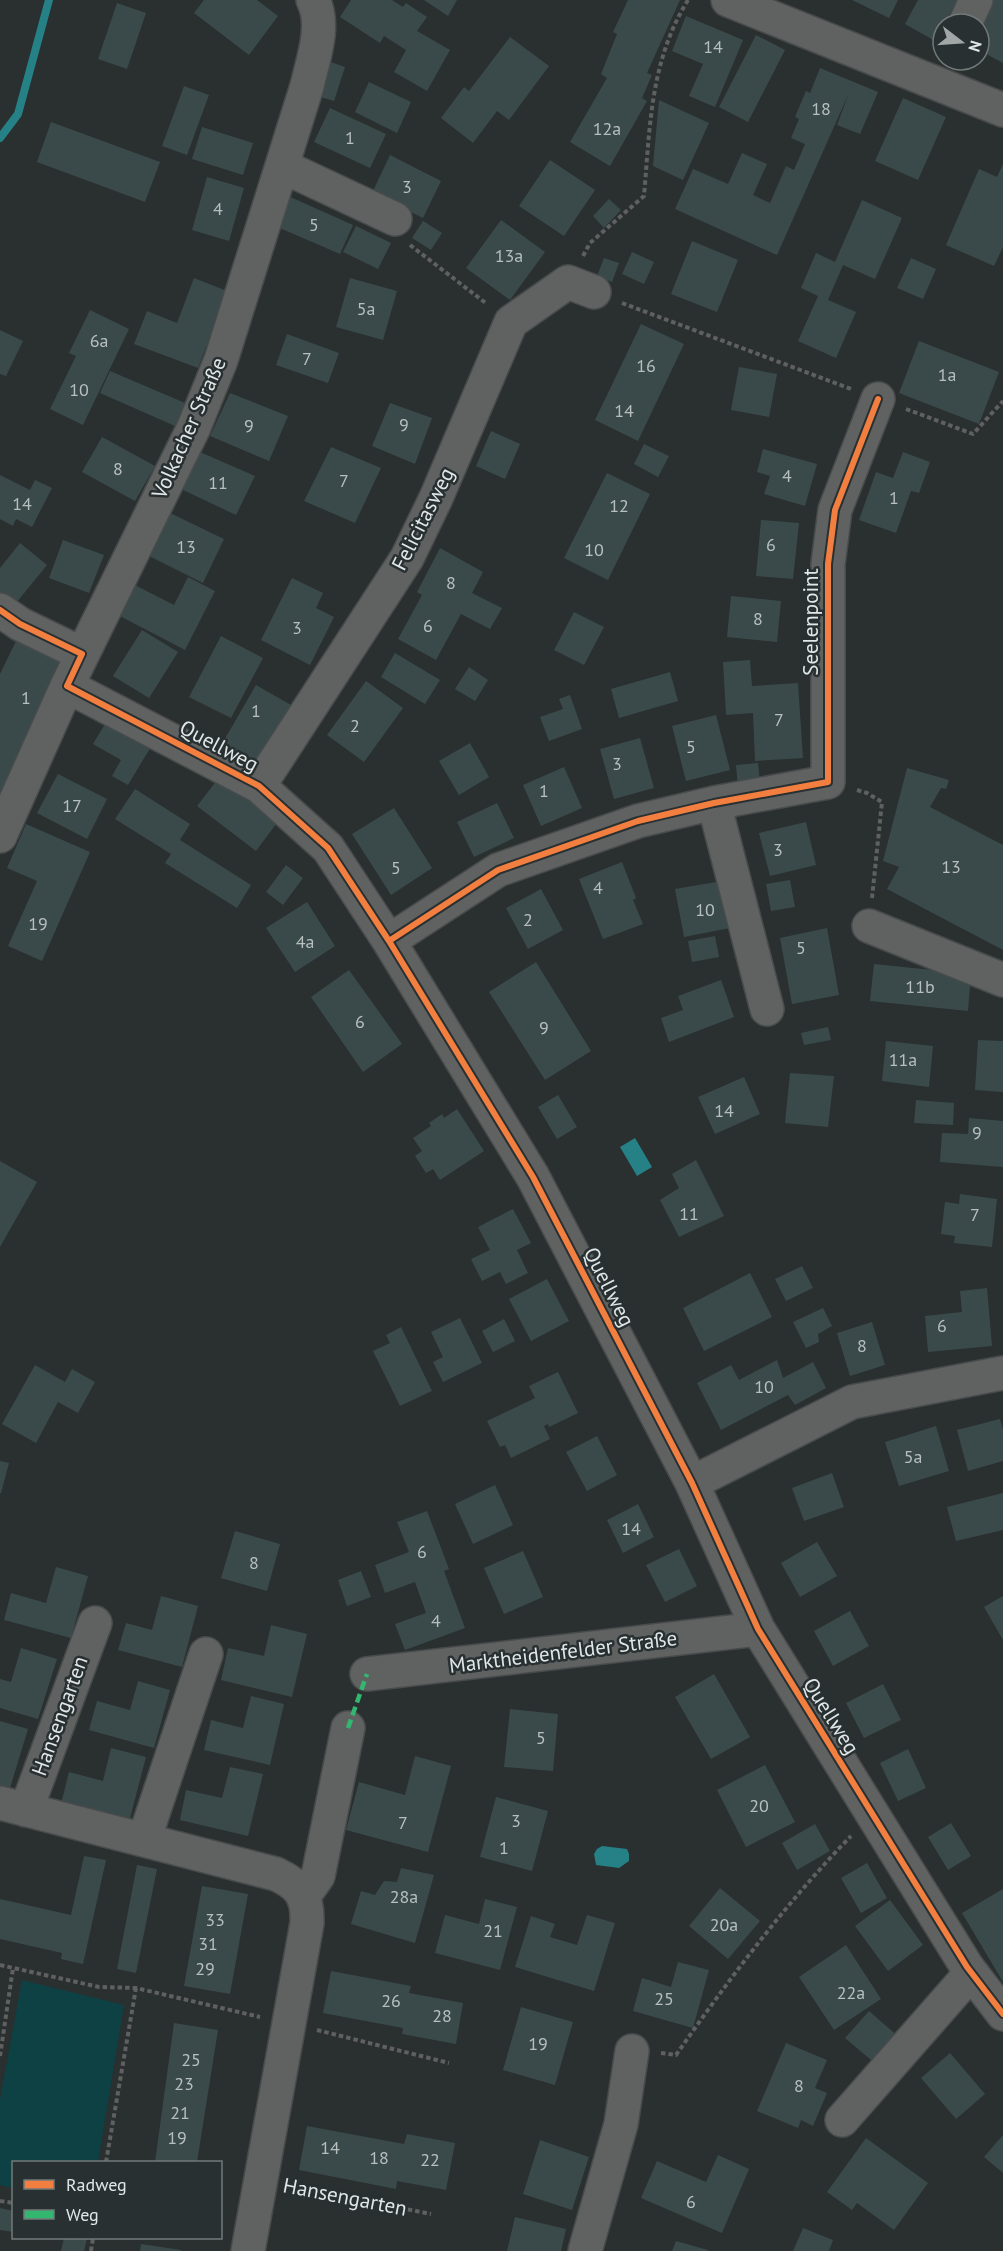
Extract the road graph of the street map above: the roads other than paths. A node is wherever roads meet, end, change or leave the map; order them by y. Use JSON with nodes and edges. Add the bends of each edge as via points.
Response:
{"nodes":[{"id":1,"x":313,"y":0,"type":"edge"},
{"id":2,"x":728,"y":0,"type":"edge"},
{"id":3,"x":931,"y":68,"type":"edge"},
{"id":4,"x":942,"y":72,"type":"edge"},
{"id":5,"x":1003,"y":110,"type":"edge"},
{"id":6,"x":282,"y":166,"type":"junction"},
{"id":7,"x":395,"y":219,"type":"road end"},
{"id":8,"x":581,"y":287,"type":"road end"},
{"id":9,"x":878,"y":399,"type":"road end"},
{"id":10,"x":0,"y":610,"type":"edge"},
{"id":11,"x":82,"y":654,"type":"junction"},
{"id":12,"x":67,"y":686,"type":"junction"},
{"id":13,"x":259,"y":786,"type":"junction"},
{"id":14,"x":714,"y":803,"type":"junction"},
{"id":15,"x":0,"y":836,"type":"edge"},
{"id":16,"x":869,"y":926,"type":"road end"},
{"id":17,"x":389,"y":941,"type":"junction"},
{"id":18,"x":1003,"y":980,"type":"edge"},
{"id":19,"x":767,"y":1009,"type":"dead end"},
{"id":20,"x":1003,"y":1373,"type":"edge"},
{"id":21,"x":692,"y":1483,"type":"junction"},
{"id":22,"x":95,"y":1623,"type":"dead end"},
{"id":23,"x":758,"y":1629,"type":"junction"},
{"id":24,"x":206,"y":1654,"type":"dead end"},
{"id":25,"x":367,"y":1674,"type":"dead end"},
{"id":26,"x":348,"y":1728,"type":"dead end"},
{"id":27,"x":13,"y":1806,"type":"edge"},
{"id":28,"x":144,"y":1840,"type":"junction"},
{"id":29,"x":303,"y":1897,"type":"junction"},
{"id":30,"x":971,"y":1973,"type":"junction"},
{"id":31,"x":1003,"y":2014,"type":"edge"},
{"id":32,"x":632,"y":2051,"type":"road end"},
{"id":33,"x":843,"y":2120,"type":"dead end"},
{"id":34,"x":248,"y":2251,"type":"edge"},
{"id":35,"x":585,"y":2251,"type":"edge"}],
"edges":[{"from":1,"to":6,"type":"street","name":"Volkacher Straße","via":[[318,22],[315,50]]},
{"from":2,"to":3,"type":"street"},
{"from":4,"to":5,"type":"street"},
{"from":6,"to":7,"type":"street"},
{"from":6,"to":11,"type":"street","name":"Volkacher Straße","via":[[221,360],[194,427]]},
{"from":8,"to":13,"type":"street","name":"Felicitasweg","via":[[511,322],[407,558]]},
{"from":9,"to":14,"type":"street","name":"Seelenpoint","via":[[835,510],[829,553],[828,782]]},
{"from":10,"to":11,"type":"street"},
{"from":11,"to":12,"type":"street","name":"Volkacher Straße"},
{"from":12,"to":13,"type":"street","name":"Quellweg"},
{"from":12,"to":15,"type":"street","name":"Volkacher Straße"},
{"from":13,"to":17,"type":"street","name":"Quellweg","via":[[328,848]]},
{"from":14,"to":17,"type":"street","via":[[638,821],[498,870]]},
{"from":14,"to":19,"type":"street"},
{"from":16,"to":18,"type":"street"},
{"from":17,"to":21,"type":"street","name":"Quellweg","via":[[533,1177]]},
{"from":20,"to":21,"type":"street","via":[[852,1402]]},
{"from":21,"to":23,"type":"street","name":"Quellweg"},
{"from":22,"to":27,"type":"street","name":"Hansengarten"},
{"from":23,"to":25,"type":"street","name":"Marktheidenfelder Straße"},
{"from":23,"to":30,"type":"street","name":"Quellweg"},
{"from":24,"to":28,"type":"street"},
{"from":26,"to":29,"type":"street","via":[[318,1876]]},
{"from":27,"to":28,"type":"street","name":"Hansengarten"},
{"from":28,"to":29,"type":"street","name":"Hansengarten","via":[[276,1874],[293,1882]]},
{"from":29,"to":34,"type":"street","name":"Hansengarten","via":[[307,1923]]},
{"from":30,"to":31,"type":"street","name":"Quellweg"},
{"from":30,"to":33,"type":"street"},
{"from":32,"to":35,"type":"street","via":[[621,2124]]}]}
